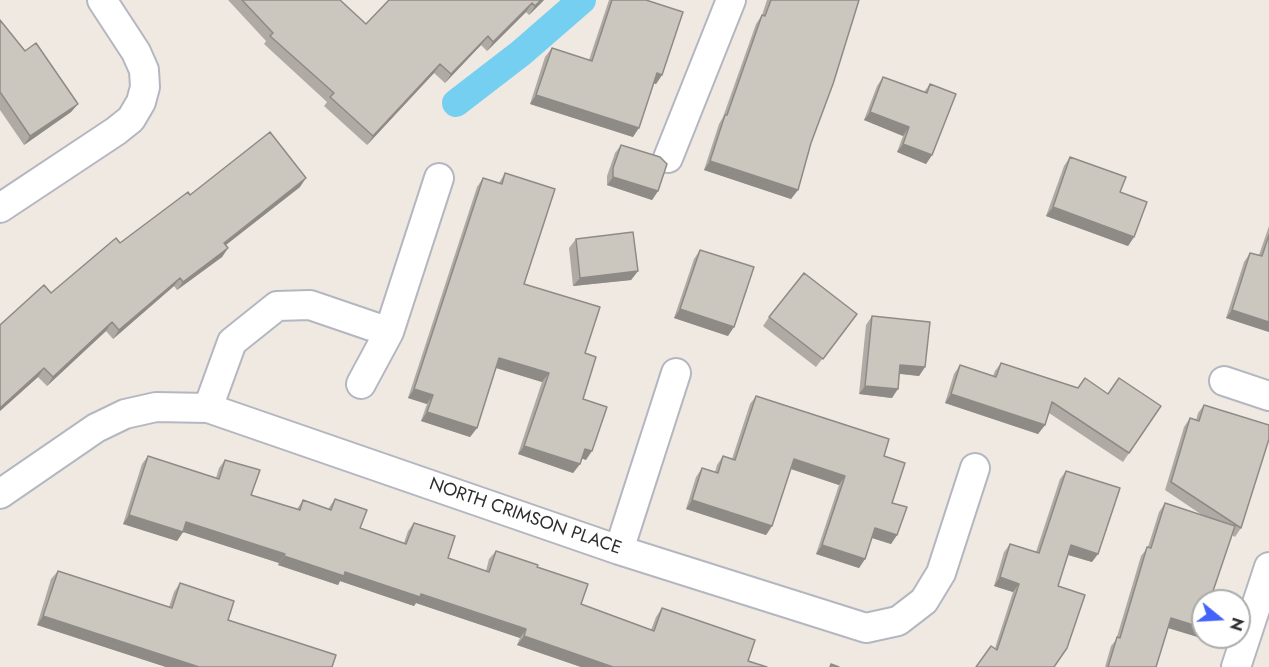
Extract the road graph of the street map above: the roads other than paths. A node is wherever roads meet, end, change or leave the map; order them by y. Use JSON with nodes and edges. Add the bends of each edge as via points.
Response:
{"nodes":[{"id":1,"x":102,"y":0,"type":"edge"},
{"id":2,"x":731,"y":0,"type":"edge"},
{"id":3,"x":668,"y":158,"type":"dead end"},
{"id":4,"x":439,"y":178,"type":"dead end"},
{"id":5,"x":0,"y":208,"type":"edge"},
{"id":6,"x":389,"y":332,"type":"junction"},
{"id":7,"x":676,"y":373,"type":"dead end"},
{"id":8,"x":1224,"y":381,"type":"dead end"},
{"id":9,"x":361,"y":384,"type":"dead end"},
{"id":10,"x":1269,"y":396,"type":"edge"},
{"id":11,"x":208,"y":408,"type":"junction"},
{"id":12,"x":975,"y":468,"type":"dead end"},
{"id":13,"x":0,"y":494,"type":"edge"},
{"id":14,"x":619,"y":550,"type":"junction"},
{"id":15,"x":1269,"y":567,"type":"edge"},
{"id":16,"x":1236,"y":667,"type":"edge"}],
"edges":[{"from":1,"to":5,"type":"street","via":[[144,70],[141,102],[116,131]]},
{"from":2,"to":3,"type":"street"},
{"from":4,"to":6,"type":"street"},
{"from":6,"to":9,"type":"street"},
{"from":6,"to":11,"type":"street","via":[[310,305],[277,306],[232,342]]},
{"from":7,"to":14,"type":"street"},
{"from":8,"to":10,"type":"street"},
{"from":11,"to":13,"type":"street","name":"NORTH CRIMSON PLACE","via":[[156,407],[125,414],[96,428]]},
{"from":11,"to":14,"type":"street","name":"NORTH CRIMSON PLACE"},
{"from":12,"to":14,"type":"street","name":"NORTH CRIMSON PLACE","via":[[941,573],[924,601],[898,621],[866,628]]},
{"from":15,"to":16,"type":"street"}]}
